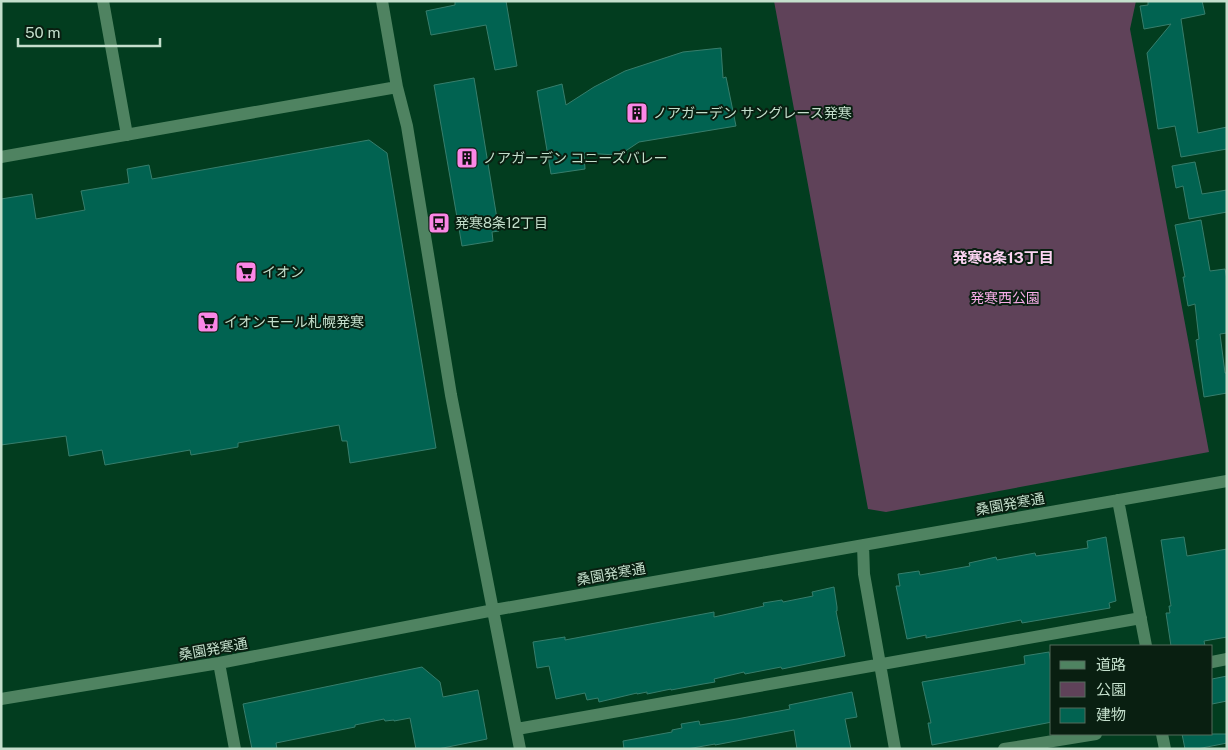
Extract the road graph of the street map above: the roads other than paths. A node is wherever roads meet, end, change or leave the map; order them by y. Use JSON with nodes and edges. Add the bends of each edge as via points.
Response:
{"nodes":[{"id":1,"x":103,"y":1,"type":"edge"},
{"id":2,"x":382,"y":1,"type":"edge"},
{"id":3,"x":397,"y":87,"type":"junction"},
{"id":4,"x":127,"y":135,"type":"junction"},
{"id":5,"x":1,"y":157,"type":"edge"},
{"id":6,"x":1227,"y":481,"type":"edge"},
{"id":7,"x":1118,"y":500,"type":"junction"},
{"id":8,"x":863,"y":545,"type":"junction"},
{"id":9,"x":494,"y":610,"type":"junction"},
{"id":10,"x":1141,"y":618,"type":"junction"},
{"id":11,"x":1146,"y":645,"type":"edge"},
{"id":12,"x":1227,"y":659,"type":"edge"},
{"id":13,"x":1213,"y":662,"type":"edge"},
{"id":14,"x":880,"y":663,"type":"junction"},
{"id":15,"x":219,"y":664,"type":"junction"},
{"id":16,"x":1,"y":699,"type":"edge"},
{"id":17,"x":517,"y":729,"type":"junction"},
{"id":18,"x":1090,"y":735,"type":"edge"},
{"id":19,"x":1162,"y":735,"type":"edge"},
{"id":20,"x":235,"y":749,"type":"edge"},
{"id":21,"x":520,"y":749,"type":"edge"},
{"id":22,"x":895,"y":749,"type":"edge"},
{"id":23,"x":1004,"y":749,"type":"edge"},
{"id":24,"x":1165,"y":749,"type":"edge"}],
"edges":[{"from":1,"to":4,"type":"street"},
{"from":2,"to":3,"type":"street"},
{"from":3,"to":4,"type":"street"},
{"from":3,"to":9,"type":"street","via":[[407,126],[451,395]]},
{"from":4,"to":5,"type":"street"},
{"from":6,"to":7,"type":"street","name":"桑園発寒通"},
{"from":7,"to":8,"type":"street","name":"桑園発寒通"},
{"from":7,"to":10,"type":"street"},
{"from":8,"to":9,"type":"street","name":"桑園発寒通"},
{"from":8,"to":14,"type":"street","via":[[864,574]]},
{"from":9,"to":15,"type":"street","name":"桑園発寒通"},
{"from":9,"to":17,"type":"street"},
{"from":10,"to":11,"type":"street"},
{"from":10,"to":14,"type":"street"},
{"from":12,"to":13,"type":"street"},
{"from":14,"to":17,"type":"street"},
{"from":14,"to":22,"type":"street"},
{"from":15,"to":16,"type":"street","name":"桑園発寒通"},
{"from":15,"to":20,"type":"street"},
{"from":17,"to":21,"type":"street"},
{"from":18,"to":23,"type":"street"},
{"from":19,"to":24,"type":"street"}]}
